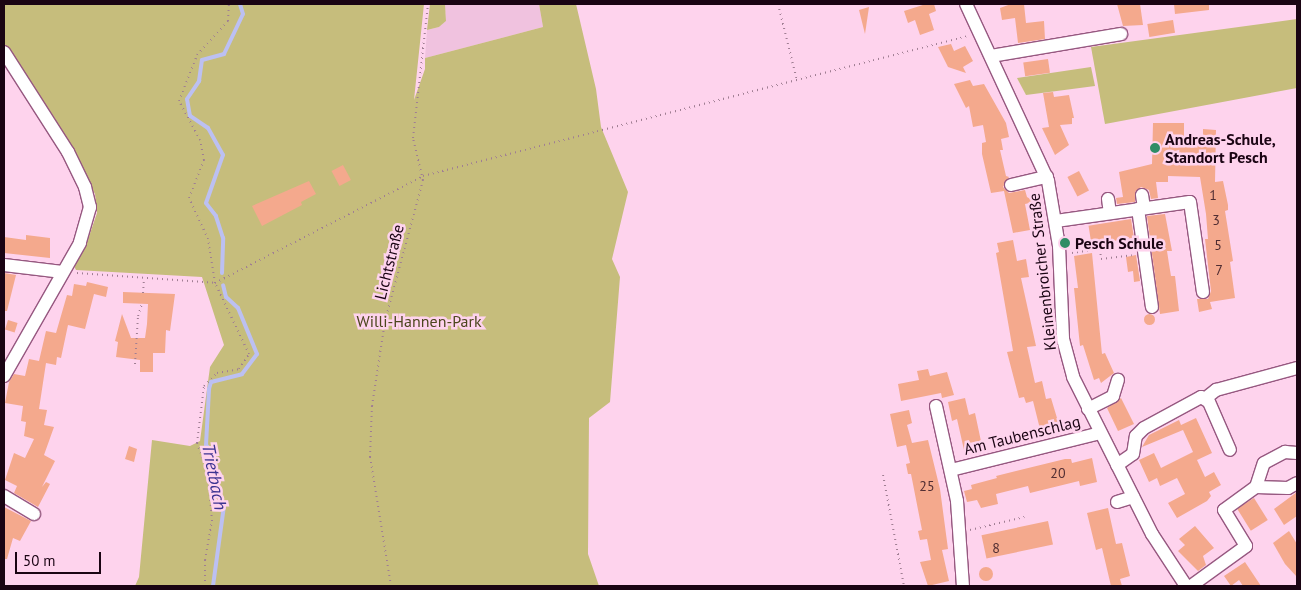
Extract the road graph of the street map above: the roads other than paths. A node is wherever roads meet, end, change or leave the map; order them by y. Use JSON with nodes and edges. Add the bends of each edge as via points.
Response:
{"nodes":[{"id":1,"x":966,"y":4,"type":"edge"},
{"id":2,"x":1121,"y":34,"type":"dead end"},
{"id":3,"x":4,"y":52,"type":"edge"},
{"id":4,"x":991,"y":56,"type":"junction"},
{"id":5,"x":1047,"y":176,"type":"junction"},
{"id":6,"x":1011,"y":185,"type":"dead end"},
{"id":7,"x":1142,"y":195,"type":"dead end"},
{"id":8,"x":1108,"y":199,"type":"dead end"},
{"id":9,"x":1141,"y":209,"type":"junction"},
{"id":10,"x":1110,"y":213,"type":"junction"},
{"id":11,"x":1056,"y":222,"type":"junction"},
{"id":12,"x":4,"y":266,"type":"edge"},
{"id":13,"x":63,"y":272,"type":"junction"},
{"id":14,"x":1203,"y":292,"type":"dead end"},
{"id":15,"x":1152,"y":307,"type":"dead end"},
{"id":16,"x":1297,"y":368,"type":"edge"},
{"id":17,"x":4,"y":376,"type":"edge"},
{"id":18,"x":1118,"y":380,"type":"dead end"},
{"id":19,"x":1206,"y":398,"type":"junction"},
{"id":20,"x":936,"y":406,"type":"dead end"},
{"id":21,"x":1088,"y":409,"type":"junction"},
{"id":22,"x":1101,"y":433,"type":"junction"},
{"id":23,"x":1230,"y":450,"type":"dead end"},
{"id":24,"x":1297,"y":453,"type":"edge"},
{"id":25,"x":1117,"y":465,"type":"junction"},
{"id":26,"x":950,"y":470,"type":"junction"},
{"id":27,"x":1297,"y":483,"type":"edge"},
{"id":28,"x":1256,"y":487,"type":"junction"},
{"id":29,"x":4,"y":496,"type":"edge"},
{"id":30,"x":1133,"y":498,"type":"junction"},
{"id":31,"x":1117,"y":502,"type":"dead end"},
{"id":32,"x":34,"y":514,"type":"dead end"},
{"id":33,"x":964,"y":586,"type":"edge"},
{"id":34,"x":1186,"y":586,"type":"edge"},
{"id":35,"x":1191,"y":586,"type":"edge"}],
"edges":[{"from":1,"to":4,"type":"street","name":"Kleinenbroicher Straße"},
{"from":2,"to":4,"type":"street"},
{"from":3,"to":13,"type":"street","via":[[50,120],[89,198],[85,230]]},
{"from":4,"to":5,"type":"street","name":"Kleinenbroicher Straße"},
{"from":5,"to":6,"type":"street"},
{"from":5,"to":11,"type":"street","name":"Kleinenbroicher Straße"},
{"from":7,"to":9,"type":"street"},
{"from":8,"to":10,"type":"street"},
{"from":9,"to":10,"type":"street"},
{"from":9,"to":14,"type":"street","via":[[1190,202]]},
{"from":9,"to":15,"type":"street","via":[[1143,253]]},
{"from":10,"to":11,"type":"street"},
{"from":11,"to":21,"type":"street","name":"Kleinenbroicher Straße","via":[[1064,345]]},
{"from":12,"to":13,"type":"street"},
{"from":13,"to":17,"type":"street"},
{"from":16,"to":19,"type":"street","via":[[1216,390]]},
{"from":18,"to":21,"type":"street","via":[[1113,396]]},
{"from":19,"to":23,"type":"street"},
{"from":19,"to":25,"type":"street","via":[[1198,398],[1144,428],[1136,436],[1133,454]]},
{"from":20,"to":26,"type":"street","name":"Am Taubenschlag"},
{"from":21,"to":22,"type":"street","name":"Kleinenbroicher Straße"},
{"from":22,"to":25,"type":"street","name":"Kleinenbroicher Straße"},
{"from":22,"to":26,"type":"street","name":"Am Taubenschlag"},
{"from":24,"to":28,"type":"street","via":[[1285,452],[1264,463]]},
{"from":25,"to":30,"type":"street","name":"Kleinenbroicher Straße"},
{"from":26,"to":33,"type":"street","name":"Am Taubenschlag","via":[[961,532]]},
{"from":27,"to":28,"type":"street","via":[[1288,488]]},
{"from":28,"to":35,"type":"street","via":[[1224,510],[1246,546]]},
{"from":29,"to":32,"type":"street"},
{"from":30,"to":31,"type":"street"},
{"from":30,"to":34,"type":"street","name":"Kleinenbroicher Straße","via":[[1159,547]]}]}
